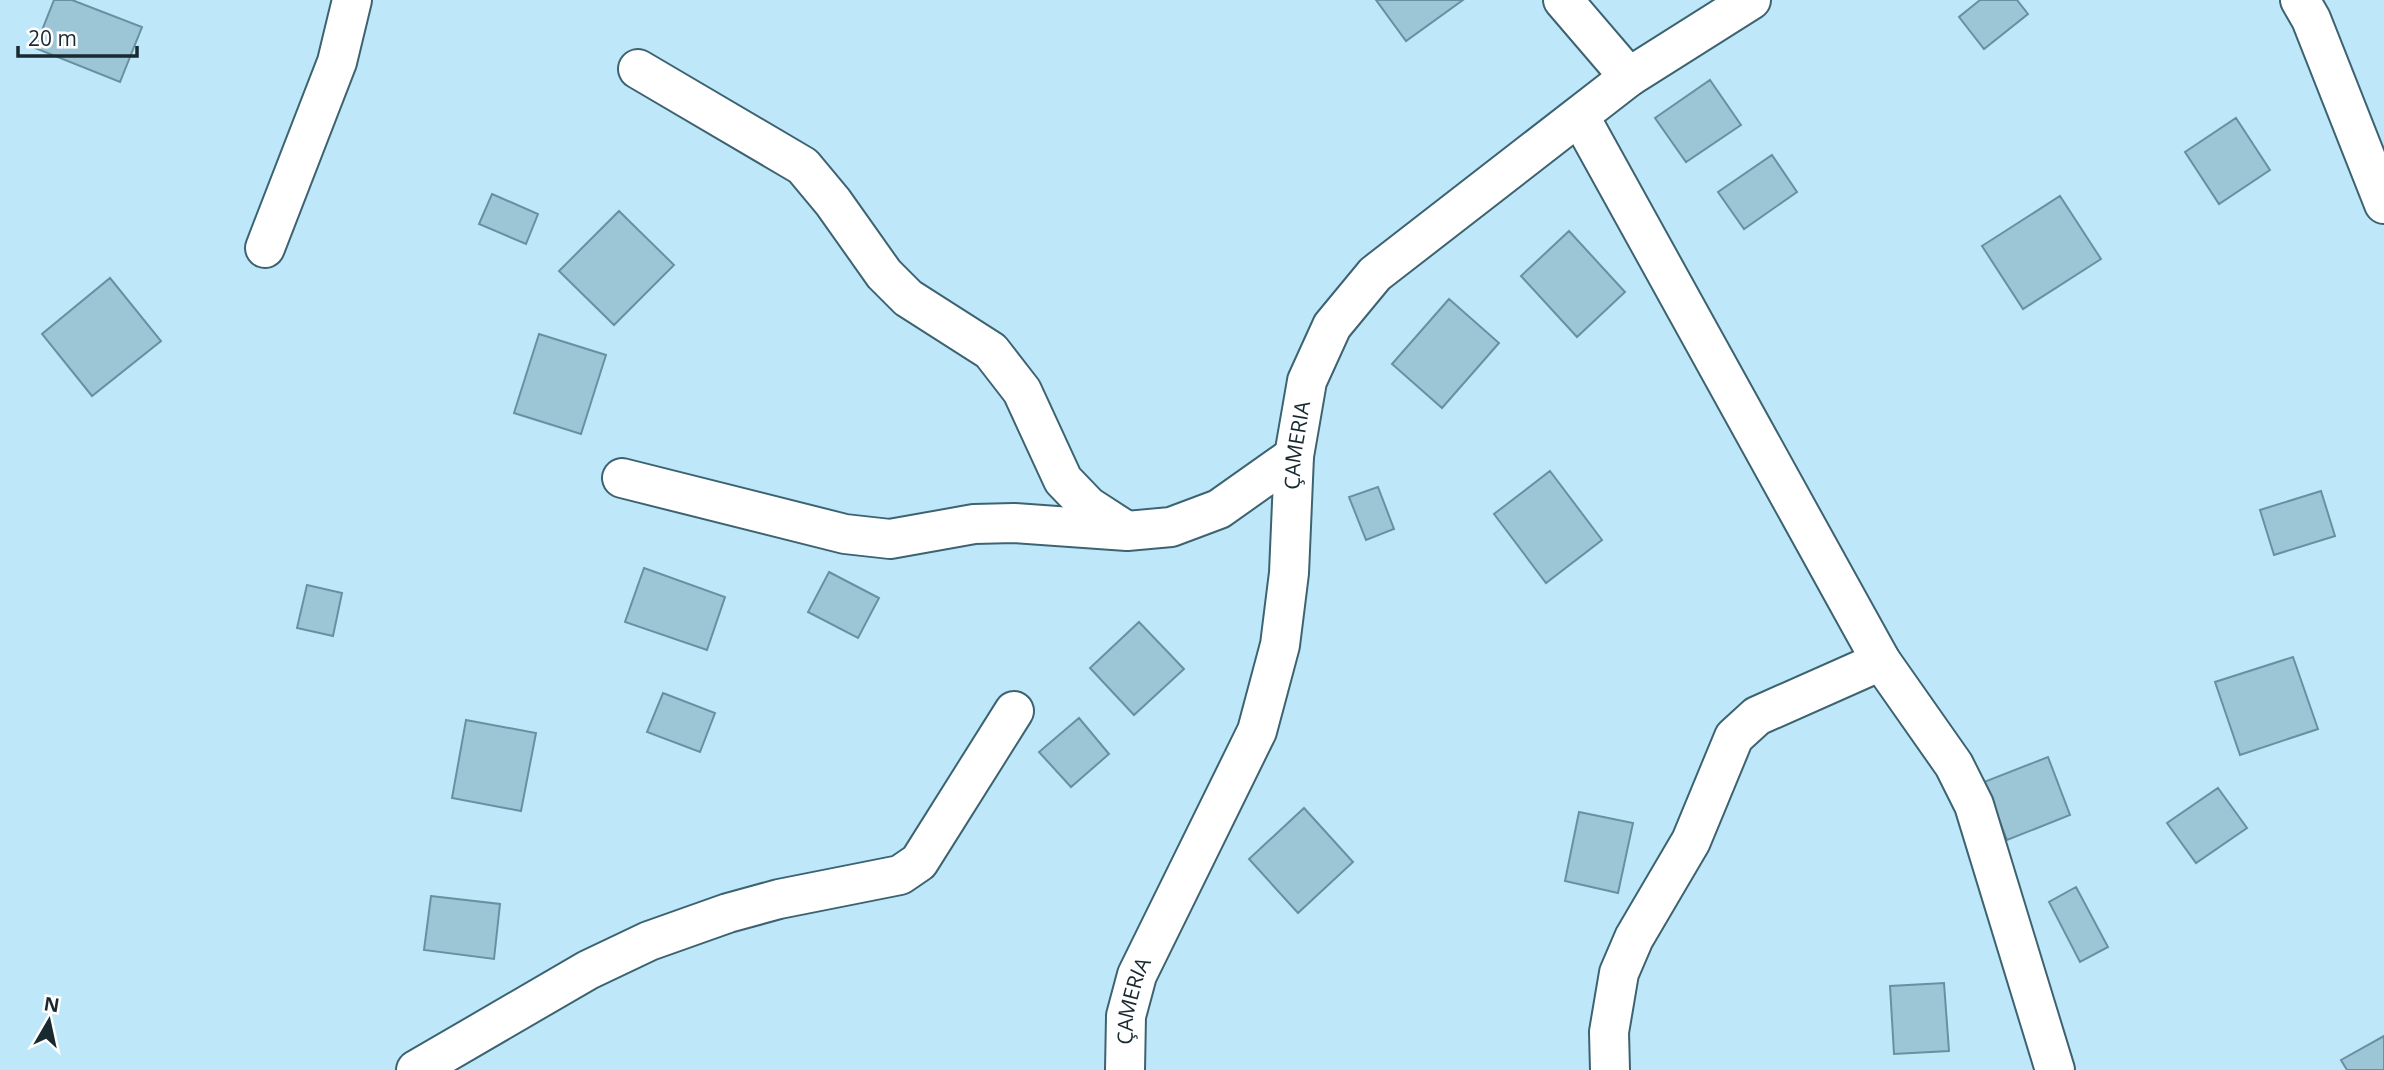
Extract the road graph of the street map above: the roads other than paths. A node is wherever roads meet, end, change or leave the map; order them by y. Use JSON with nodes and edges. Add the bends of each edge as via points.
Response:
{"nodes":[{"id":1,"x":352,"y":0,"type":"edge"},
{"id":2,"x":1563,"y":0,"type":"edge"},
{"id":3,"x":1751,"y":0,"type":"edge"},
{"id":4,"x":2300,"y":0,"type":"edge"},
{"id":5,"x":638,"y":69,"type":"dead end"},
{"id":6,"x":1629,"y":77,"type":"junction"},
{"id":7,"x":1580,"y":117,"type":"junction"},
{"id":8,"x":2384,"y":204,"type":"edge"},
{"id":9,"x":265,"y":248,"type":"dead end"},
{"id":10,"x":1294,"y":456,"type":"junction"},
{"id":11,"x":622,"y":478,"type":"dead end"},
{"id":12,"x":1127,"y":531,"type":"junction"},
{"id":13,"x":1881,"y":660,"type":"junction"},
{"id":14,"x":1014,"y":711,"type":"dead end"},
{"id":15,"x":416,"y":1070,"type":"edge"},
{"id":16,"x":1125,"y":1070,"type":"edge"},
{"id":17,"x":1610,"y":1070,"type":"edge"},
{"id":18,"x":2055,"y":1070,"type":"edge"}],
"edges":[{"from":1,"to":9,"type":"street","via":[[337,62]]},
{"from":2,"to":6,"type":"street"},
{"from":3,"to":6,"type":"street","name":"ÇAMERIA"},
{"from":4,"to":8,"type":"street"},
{"from":5,"to":12,"type":"street","via":[[803,166],[908,298],[991,351],[1022,391],[1063,481],[1088,506]]},
{"from":6,"to":7,"type":"street","name":"ÇAMERIA"},
{"from":7,"to":10,"type":"street","name":"ÇAMERIA","via":[[1367,284],[1332,326],[1307,382]]},
{"from":7,"to":13,"type":"street"},
{"from":10,"to":12,"type":"street","via":[[1219,509],[1171,527]]},
{"from":10,"to":16,"type":"street","name":"ÇAMERIA","via":[[1289,573],[1280,645],[1257,731],[1137,975],[1126,1016]]},
{"from":11,"to":12,"type":"street","via":[[856,536],[890,539],[974,524],[1014,523]]},
{"from":13,"to":17,"type":"street","via":[[1757,716],[1734,737],[1691,841],[1634,938],[1619,973],[1608,1031]]},
{"from":13,"to":18,"type":"street","via":[[1954,765],[1974,805]]},
{"from":14,"to":15,"type":"street","via":[[919,862],[900,875],[779,899],[649,941],[588,970]]}]}
